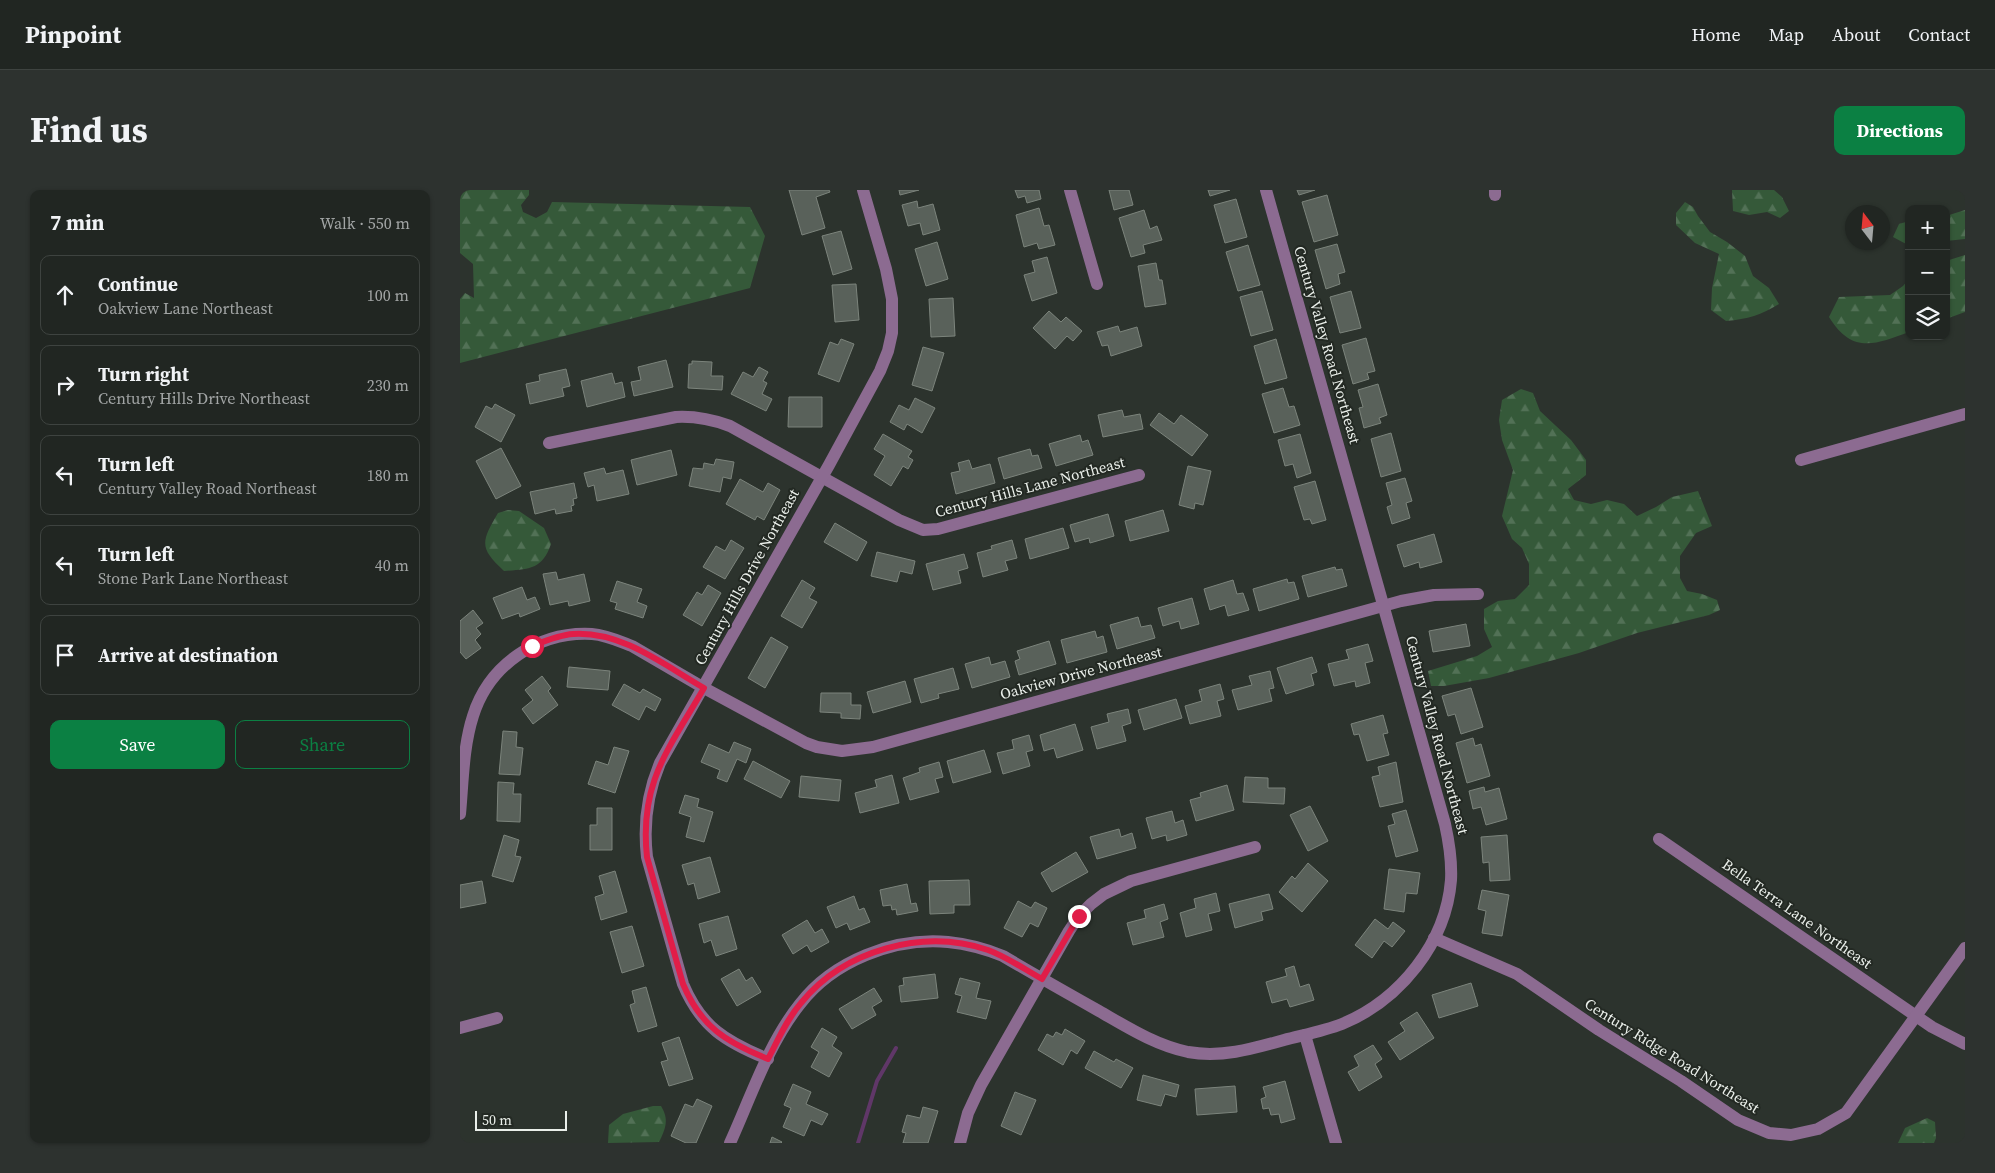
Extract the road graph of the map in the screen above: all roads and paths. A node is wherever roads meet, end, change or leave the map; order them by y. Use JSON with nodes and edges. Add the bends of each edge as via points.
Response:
{"nodes":[{"id":1,"x":863,"y":190,"type":"edge"},
{"id":2,"x":1070,"y":190,"type":"edge"},
{"id":3,"x":1266,"y":190,"type":"edge"},
{"id":4,"x":1097,"y":284,"type":"dead end"},
{"id":5,"x":1965,"y":414,"type":"edge"},
{"id":6,"x":549,"y":444,"type":"dead end"},
{"id":7,"x":1801,"y":460,"type":"dead end"},
{"id":8,"x":1139,"y":475,"type":"dead end"},
{"id":9,"x":822,"y":477,"type":"junction"},
{"id":10,"x":1478,"y":594,"type":"dead end"},
{"id":11,"x":1385,"y":606,"type":"junction"},
{"id":12,"x":704,"y":688,"type":"junction"},
{"id":13,"x":460,"y":814,"type":"edge"},
{"id":14,"x":1659,"y":839,"type":"dead end"},
{"id":15,"x":1255,"y":847,"type":"dead end"},
{"id":16,"x":1434,"y":938,"type":"junction"},
{"id":17,"x":1965,"y":948,"type":"edge"},
{"id":18,"x":1042,"y":979,"type":"junction"},
{"id":19,"x":1916,"y":1016,"type":"junction"},
{"id":20,"x":497,"y":1018,"type":"dead end"},
{"id":21,"x":460,"y":1028,"type":"edge"},
{"id":22,"x":1305,"y":1035,"type":"junction"},
{"id":23,"x":1965,"y":1044,"type":"edge"},
{"id":24,"x":768,"y":1059,"type":"junction"},
{"id":25,"x":730,"y":1143,"type":"edge"},
{"id":26,"x":960,"y":1143,"type":"edge"},
{"id":27,"x":1336,"y":1143,"type":"edge"}],
"edges":[{"from":1,"to":9,"type":"street","name":"Century Hills Drive Northeast","via":[[890,286],[892,333],[880,372]]},
{"from":2,"to":4,"type":"street"},
{"from":3,"to":11,"type":"street","name":"Century Valley Road Northeast"},
{"from":5,"to":7,"type":"street"},
{"from":6,"to":9,"type":"street","name":"Century Hills Lane Northeast","via":[[693,416],[730,426]]},
{"from":8,"to":9,"type":"street","name":"Century Hills Lane Northeast","via":[[938,529],[923,530]]},
{"from":9,"to":12,"type":"street","name":"Century Hills Drive Northeast"},
{"from":10,"to":11,"type":"street","name":"Oakview Drive Northeast","via":[[1434,595]]},
{"from":11,"to":12,"type":"street","name":"Oakview Drive Northeast","via":[[857,750],[830,750],[812,745]]},
{"from":11,"to":16,"type":"street","name":"Century Valley Road Northeast","via":[[1449,843],[1451,881]]},
{"from":12,"to":13,"type":"street","name":"Oakview Drive Northeast","via":[[632,646],[594,634],[572,634],[532,646],[500,669],[476,707],[468,734]]},
{"from":12,"to":24,"type":"street","name":"Century Hills Drive Northeast","via":[[660,762],[654,779],[645,815],[647,857],[683,984],[694,1006],[709,1026],[737,1046]]},
{"from":14,"to":19,"type":"street","name":"Bella Terra Lane Northeast"},
{"from":15,"to":18,"type":"street","via":[[1131,881],[1104,894],[1079,916]]},
{"from":16,"to":19,"type":"street","name":"Century Ridge Road Northeast","via":[[1517,974],[1738,1120],[1769,1133],[1792,1135],[1818,1129],[1846,1113]]},
{"from":16,"to":22,"type":"street","name":"Century Valley Road Northeast","via":[[1421,962],[1378,1004],[1342,1024]]},
{"from":17,"to":19,"type":"street","name":"Century Ridge Road Northeast"},
{"from":18,"to":22,"type":"street","name":"Century Valley Road Northeast","via":[[1145,1037],[1187,1052],[1222,1054],[1245,1051]]},
{"from":18,"to":24,"type":"street","name":"Century Valley Road Northeast","via":[[1003,956],[969,945],[927,942],[887,948],[849,963],[814,988],[787,1022]]},
{"from":18,"to":26,"type":"street","via":[[981,1085],[968,1112]]},
{"from":19,"to":23,"type":"street","name":"Bella Terra Lane Northeast"},
{"from":20,"to":21,"type":"street"},
{"from":22,"to":27,"type":"street"},
{"from":24,"to":25,"type":"street","name":"Century Valley Road Northeast"}]}
